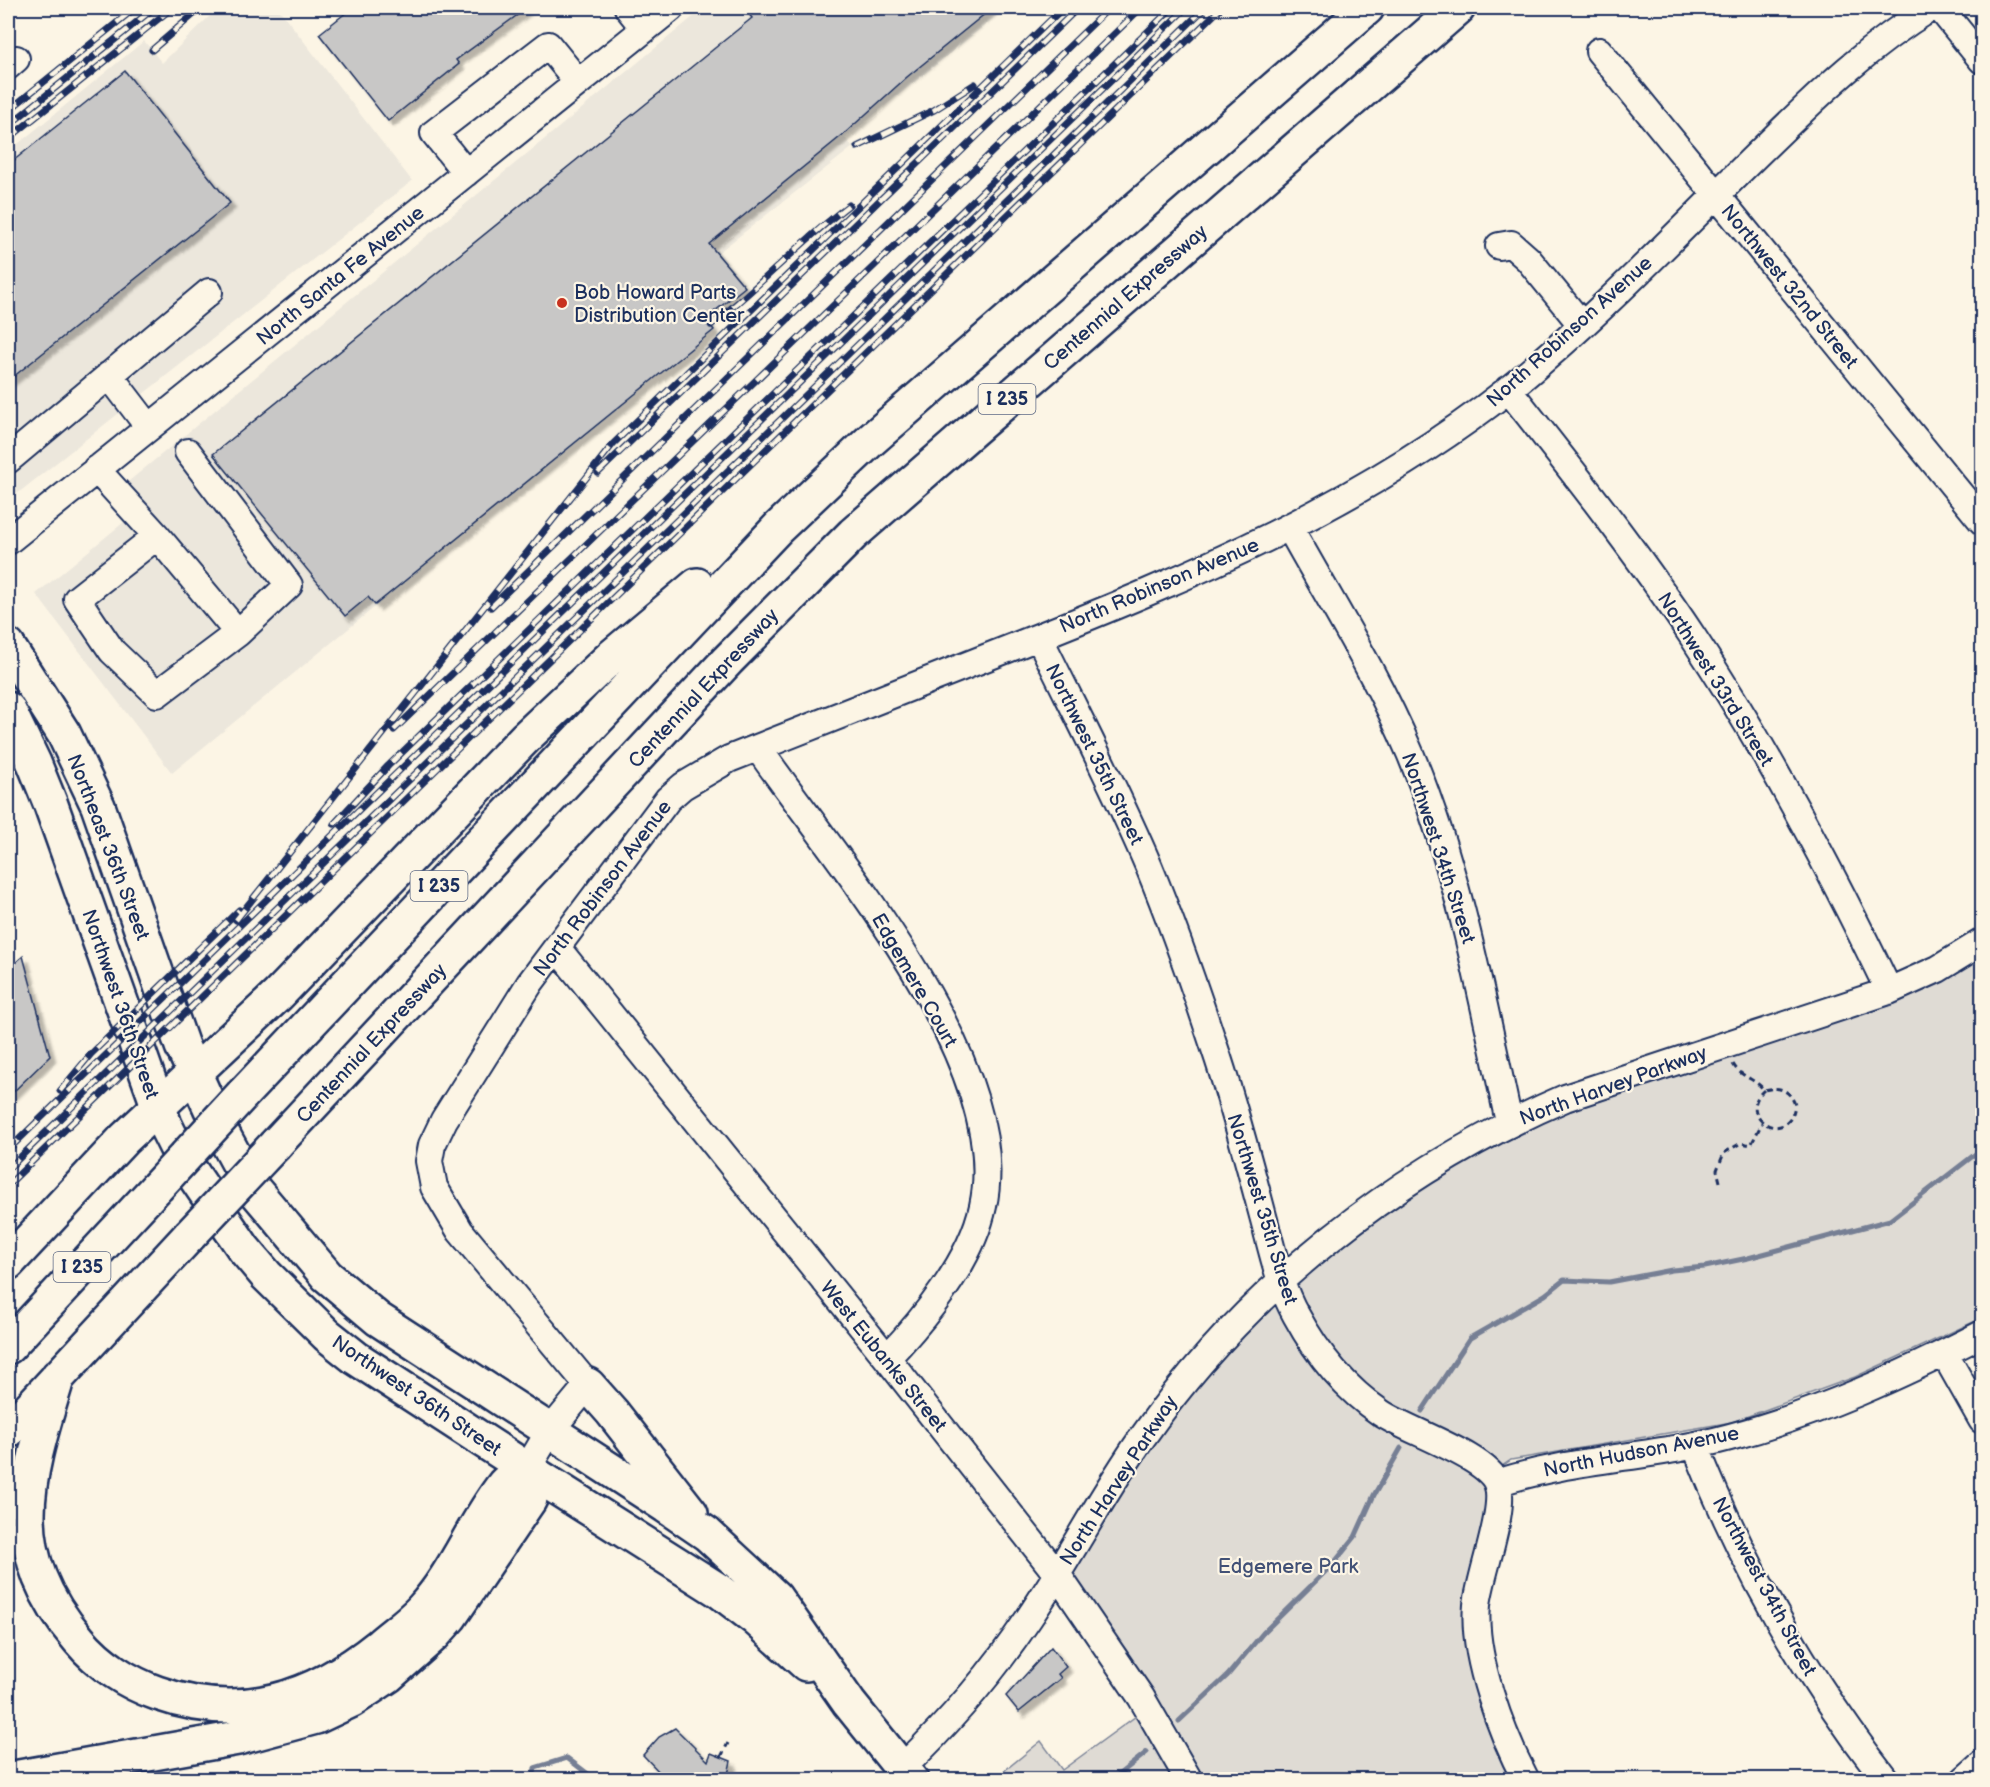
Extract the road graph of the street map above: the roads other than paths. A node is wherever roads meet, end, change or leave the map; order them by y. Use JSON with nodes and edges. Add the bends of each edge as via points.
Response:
{"nodes":[{"id":1,"x":628,"y":8,"type":"edge"},
{"id":2,"x":671,"y":8,"type":"edge"},
{"id":3,"x":1367,"y":8,"type":"edge"},
{"id":4,"x":1458,"y":8,"type":"edge"},
{"id":5,"x":1931,"y":8,"type":"edge"},
{"id":6,"x":1940,"y":8,"type":"edge"},
{"id":7,"x":645,"y":29,"type":"junction"},
{"id":8,"x":1599,"y":51,"type":"dead end"},
{"id":9,"x":1983,"y":60,"type":"edge"},
{"id":10,"x":578,"y":82,"type":"junction"},
{"id":11,"x":466,"y":173,"type":"junction"},
{"id":12,"x":1715,"y":194,"type":"junction"},
{"id":13,"x":1499,"y":246,"type":"dead end"},
{"id":14,"x":209,"y":292,"type":"dead end"},
{"id":15,"x":1581,"y":324,"type":"junction"},
{"id":16,"x":109,"y":375,"type":"junction"},
{"id":17,"x":1508,"y":389,"type":"junction"},
{"id":18,"x":148,"y":426,"type":"junction"},
{"id":19,"x":871,"y":440,"type":"junction"},
{"id":20,"x":188,"y":452,"type":"dead end"},
{"id":21,"x":8,"y":460,"type":"edge"},
{"id":22,"x":96,"y":468,"type":"junction"},
{"id":23,"x":1983,"y":521,"type":"edge"},
{"id":24,"x":1290,"y":528,"type":"junction"},
{"id":25,"x":157,"y":536,"type":"junction"},
{"id":26,"x":8,"y":542,"type":"edge"},
{"id":27,"x":238,"y":633,"type":"junction"},
{"id":28,"x":1039,"y":637,"type":"junction"},
{"id":29,"x":8,"y":646,"type":"edge"},
{"id":30,"x":8,"y":709,"type":"edge"},
{"id":31,"x":758,"y":748,"type":"junction"},
{"id":32,"x":1983,"y":942,"type":"edge"},
{"id":33,"x":557,"y":948,"type":"junction"},
{"id":34,"x":1889,"y":991,"type":"junction"},
{"id":35,"x":194,"y":1073,"type":"junction"},
{"id":36,"x":157,"y":1108,"type":"junction"},
{"id":37,"x":1509,"y":1122,"type":"junction"},
{"id":38,"x":8,"y":1263,"type":"edge"},
{"id":39,"x":1282,"y":1281,"type":"junction"},
{"id":40,"x":1983,"y":1334,"type":"edge"},
{"id":41,"x":8,"y":1347,"type":"edge"},
{"id":42,"x":1944,"y":1353,"type":"junction"},
{"id":43,"x":887,"y":1358,"type":"junction"},
{"id":44,"x":58,"y":1376,"type":"junction"},
{"id":45,"x":588,"y":1385,"type":"junction"},
{"id":46,"x":1983,"y":1420,"type":"edge"},
{"id":47,"x":8,"y":1431,"type":"edge"},
{"id":48,"x":549,"y":1432,"type":"junction"},
{"id":49,"x":1695,"y":1445,"type":"junction"},
{"id":50,"x":527,"y":1469,"type":"junction"},
{"id":51,"x":1497,"y":1483,"type":"junction"},
{"id":52,"x":707,"y":1534,"type":"junction"},
{"id":53,"x":1057,"y":1574,"type":"junction"},
{"id":54,"x":849,"y":1703,"type":"junction"},
{"id":55,"x":1983,"y":1764,"type":"edge"},
{"id":56,"x":1184,"y":1771,"type":"edge"},
{"id":57,"x":907,"y":1774,"type":"edge"},
{"id":58,"x":8,"y":1779,"type":"edge"},
{"id":59,"x":1527,"y":1779,"type":"edge"},
{"id":60,"x":1886,"y":1779,"type":"edge"},
{"id":61,"x":1964,"y":1779,"type":"edge"}],
"edges":[{"from":1,"to":7,"type":"street"},
{"from":2,"to":7,"type":"street","name":"North Santa Fe Avenue"},
{"from":3,"to":19,"type":"main road","number":"I 235"},
{"from":4,"to":44,"type":"main road","name":"Centennial Expressway","number":"I 235","bridge":true,"via":[[853,534],[728,660]]},
{"from":5,"to":12,"type":"street","name":"North Robinson Avenue","via":[[1849,67]]},
{"from":6,"to":9,"type":"street"},
{"from":7,"to":10,"type":"street","name":"North Santa Fe Avenue"},
{"from":8,"to":12,"type":"street","name":"Northwest 32nd Street"},
{"from":10,"to":11,"type":"street","name":"North Santa Fe Avenue"},
{"from":10,"to":11,"type":"street","via":[[548,45],[434,133]]},
{"from":11,"to":18,"type":"street","name":"North Santa Fe Avenue"},
{"from":12,"to":15,"type":"street","name":"North Robinson Avenue"},
{"from":12,"to":23,"type":"street","name":"Northwest 32nd Street"},
{"from":13,"to":15,"type":"street","via":[[1511,244],[1528,259]]},
{"from":14,"to":16,"type":"street"},
{"from":15,"to":17,"type":"street","name":"North Robinson Avenue"},
{"from":16,"to":18,"type":"street"},
{"from":16,"to":21,"type":"street"},
{"from":17,"to":24,"type":"street","name":"North Robinson Avenue","via":[[1385,474]]},
{"from":17,"to":34,"type":"street","name":"Northwest 33rd Street","via":[[1591,495],[1723,683],[1763,749]]},
{"from":18,"to":22,"type":"street","name":"North Santa Fe Avenue"},
{"from":19,"to":35,"type":"main road","via":[[611,657],[551,713],[278,995]]},
{"from":19,"to":41,"type":"main road","number":"I 235","bridge":true,"via":[[777,528],[698,610]]},
{"from":20,"to":27,"type":"street","via":[[289,585]]},
{"from":22,"to":25,"type":"street"},
{"from":22,"to":26,"type":"street","name":"North Santa Fe Avenue"},
{"from":24,"to":28,"type":"street","name":"North Robinson Avenue"},
{"from":24,"to":37,"type":"street","name":"Northwest 34th Street","via":[[1386,700],[1414,765],[1466,923]]},
{"from":25,"to":27,"type":"street"},
{"from":25,"to":27,"type":"street","via":[[77,599],[112,651],[157,694]]},
{"from":28,"to":31,"type":"street","name":"North Robinson Avenue"},
{"from":28,"to":39,"type":"street","name":"Northwest 35th Street","via":[[1148,865],[1169,918],[1225,1080]]},
{"from":29,"to":35,"type":"main road","name":"Northeast 36th Street","via":[[64,734],[98,806]]},
{"from":30,"to":36,"type":"main road","name":"Northwest 36th Street","via":[[51,805]]},
{"from":31,"to":33,"type":"street","name":"North Robinson Avenue","via":[[702,774],[668,799]]},
{"from":31,"to":43,"type":"street","name":"Edgemere Court","via":[[910,963],[956,1050],[981,1124],[987,1183],[972,1239],[952,1275]]},
{"from":32,"to":34,"type":"street","name":"North Harvey Parkway","via":[[1959,958]]},
{"from":33,"to":43,"type":"street","name":"West Eubanks Street"},
{"from":33,"to":45,"type":"street","name":"North Robinson Avenue","via":[[530,983],[453,1104],[432,1145],[429,1161],[434,1187],[453,1222]]},
{"from":34,"to":37,"type":"street","name":"North Harvey Parkway","via":[[1565,1098]]},
{"from":35,"to":36,"type":"main road"},
{"from":35,"to":48,"type":"main road","name":"Northwest 36th Street","via":[[251,1186],[327,1276],[378,1319]]},
{"from":36,"to":38,"type":"main road"},
{"from":36,"to":50,"type":"main road","name":"Northwest 36th Street","via":[[180,1155],[227,1226],[300,1310],[356,1358]]},
{"from":37,"to":39,"type":"street","name":"North Harvey Parkway","via":[[1407,1182],[1349,1224]]},
{"from":39,"to":51,"type":"street","name":"Northwest 35th Street","via":[[1295,1314],[1326,1362],[1364,1400],[1400,1425],[1474,1460]]},
{"from":39,"to":53,"type":"street","name":"North Harvey Parkway","via":[[1204,1357],[1165,1406],[1119,1472]]},
{"from":40,"to":42,"type":"street","name":"North Hudson Avenue"},
{"from":42,"to":46,"type":"street"},
{"from":42,"to":49,"type":"street","name":"North Hudson Avenue","via":[[1803,1413]]},
{"from":43,"to":53,"type":"street","name":"West Eubanks Street"},
{"from":44,"to":47,"type":"main road","name":"Centennial Expressway","number":"I 235"},
{"from":44,"to":50,"type":"main road","via":[[33,1460],[26,1501],[33,1558],[43,1585],[72,1632],[106,1665],[147,1689],[204,1706],[234,1708],[301,1694],[363,1659],[422,1609],[453,1568],[506,1482]]},
{"from":45,"to":48,"type":"street"},
{"from":45,"to":52,"type":"main road"},
{"from":48,"to":50,"type":"street"},
{"from":48,"to":52,"type":"main road","name":"Northwest 36th Street"},
{"from":49,"to":51,"type":"street","name":"North Hudson Avenue","via":[[1530,1472]]},
{"from":49,"to":60,"type":"street","name":"Northwest 34th Street","via":[[1722,1510],[1781,1625],[1846,1727]]},
{"from":50,"to":54,"type":"main road","name":"Northwest 36th Street","via":[[718,1590]]},
{"from":50,"to":58,"type":"main road","via":[[530,1499],[450,1617],[416,1653],[352,1700],[316,1717],[238,1738]]},
{"from":51,"to":59,"type":"street","via":[[1499,1511],[1481,1580],[1477,1623],[1491,1696]]},
{"from":52,"to":54,"type":"main road","name":"Northwest 36th Street","via":[[775,1598]]},
{"from":53,"to":56,"type":"street","name":"West Eubanks Street","via":[[1154,1717]]},
{"from":53,"to":57,"type":"street","name":"North Harvey Parkway","via":[[1029,1618]]},
{"from":54,"to":57,"type":"main road","name":"Northwest 36th Street"},
{"from":55,"to":61,"type":"street"}]}
